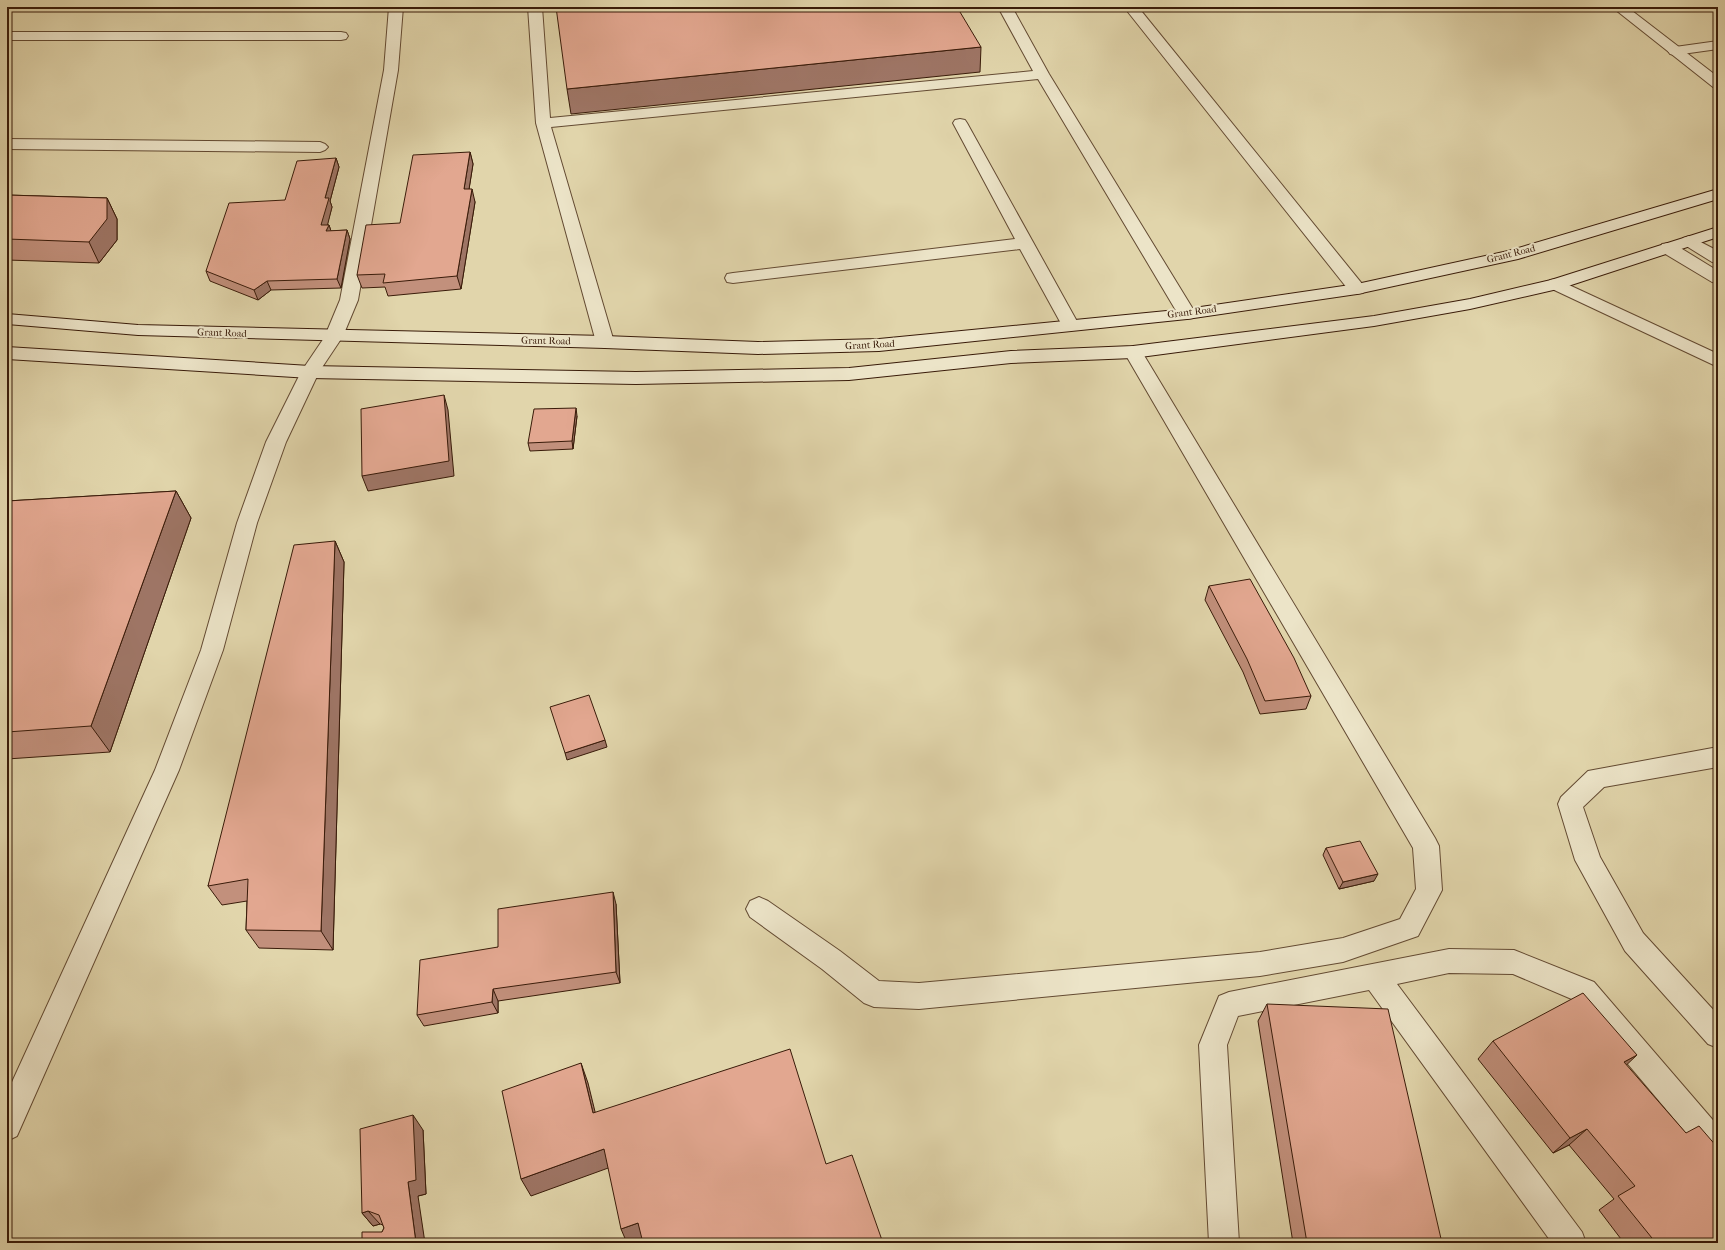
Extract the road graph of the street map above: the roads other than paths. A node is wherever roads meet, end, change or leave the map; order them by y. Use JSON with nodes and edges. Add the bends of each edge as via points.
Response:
{"nodes":[{"id":1,"x":396,"y":7,"type":"edge"},
{"id":2,"x":535,"y":7,"type":"edge"},
{"id":3,"x":1005,"y":7,"type":"edge"},
{"id":4,"x":1131,"y":7,"type":"edge"},
{"id":5,"x":1619,"y":7,"type":"edge"},
{"id":6,"x":7,"y":36,"type":"edge"},
{"id":7,"x":341,"y":36,"type":"dead end"},
{"id":8,"x":1718,"y":45,"type":"edge"},
{"id":9,"x":1675,"y":51,"type":"junction"},
{"id":10,"x":1042,"y":74,"type":"junction"},
{"id":11,"x":1718,"y":84,"type":"edge"},
{"id":12,"x":543,"y":123,"type":"junction"},
{"id":13,"x":960,"y":123,"type":"dead end"},
{"id":14,"x":7,"y":144,"type":"edge"},
{"id":15,"x":320,"y":147,"type":"dead end"},
{"id":16,"x":1718,"y":194,"type":"edge"},
{"id":17,"x":1718,"y":232,"type":"edge"},
{"id":18,"x":1689,"y":241,"type":"junction"},
{"id":19,"x":1025,"y":243,"type":"junction"},
{"id":20,"x":1668,"y":248,"type":"junction"},
{"id":21,"x":1718,"y":258,"type":"edge"},
{"id":22,"x":734,"y":278,"type":"dead end"},
{"id":23,"x":1718,"y":278,"type":"edge"},
{"id":24,"x":1556,"y":284,"type":"junction"},
{"id":25,"x":1358,"y":289,"type":"junction"},
{"id":26,"x":1187,"y":314,"type":"junction"},
{"id":27,"x":7,"y":319,"type":"edge"},
{"id":28,"x":1070,"y":325,"type":"junction"},
{"id":29,"x":334,"y":336,"type":"junction"},
{"id":30,"x":605,"y":342,"type":"junction"},
{"id":31,"x":1133,"y":352,"type":"junction"},
{"id":32,"x":7,"y":353,"type":"edge"},
{"id":33,"x":1718,"y":361,"type":"edge"},
{"id":34,"x":310,"y":372,"type":"junction"},
{"id":35,"x":1718,"y":757,"type":"edge"},
{"id":36,"x":759,"y":909,"type":"dead end"},
{"id":37,"x":1375,"y":976,"type":"junction"},
{"id":38,"x":1718,"y":1035,"type":"edge"},
{"id":39,"x":7,"y":1126,"type":"edge"},
{"id":40,"x":1718,"y":1149,"type":"edge"},
{"id":41,"x":1224,"y":1243,"type":"edge"},
{"id":42,"x":1571,"y":1243,"type":"edge"}],
"edges":[{"from":1,"to":29,"type":"main road","via":[[391,70],[349,300]]},
{"from":2,"to":12,"type":"main road"},
{"from":3,"to":10,"type":"main road"},
{"from":4,"to":25,"type":"main road"},
{"from":5,"to":9,"type":"main road"},
{"from":6,"to":7,"type":"main road"},
{"from":8,"to":9,"type":"main road"},
{"from":9,"to":11,"type":"main road"},
{"from":10,"to":12,"type":"main road"},
{"from":10,"to":26,"type":"main road"},
{"from":12,"to":30,"type":"main road"},
{"from":13,"to":19,"type":"main road"},
{"from":14,"to":15,"type":"main road"},
{"from":16,"to":25,"type":"main road","name":"Grant Road","via":[[1512,255]]},
{"from":17,"to":18,"type":"main road"},
{"from":18,"to":20,"type":"main road"},
{"from":18,"to":21,"type":"main road"},
{"from":19,"to":22,"type":"main road"},
{"from":19,"to":28,"type":"main road"},
{"from":20,"to":23,"type":"main road"},
{"from":20,"to":24,"type":"main road"},
{"from":24,"to":31,"type":"main road","via":[[1470,304],[1374,321]]},
{"from":24,"to":33,"type":"main road"},
{"from":25,"to":26,"type":"main road","name":"Grant Road"},
{"from":26,"to":28,"type":"main road","name":"Grant Road"},
{"from":27,"to":29,"type":"main road","name":"Grant Road","via":[[138,330]]},
{"from":28,"to":30,"type":"main road","name":"Grant Road","via":[[879,345],[758,348]]},
{"from":29,"to":30,"type":"main road","name":"Grant Road"},
{"from":29,"to":34,"type":"main road"},
{"from":31,"to":34,"type":"main road","via":[[1011,358],[849,374],[636,378]]},
{"from":31,"to":36,"type":"main road","via":[[1426,846],[1429,890],[1409,928],[1343,950],[1260,964],[912,996],[874,994]]},
{"from":32,"to":34,"type":"main road"},
{"from":34,"to":39,"type":"main road","via":[[271,457],[247,523],[212,650],[167,770]]},
{"from":35,"to":38,"type":"main road","via":[[1597,778],[1570,804],[1588,860],[1634,942]]},
{"from":37,"to":40,"type":"main road","via":[[1449,961],[1514,962],[1584,992]]},
{"from":37,"to":41,"type":"main road","via":[[1229,1005],[1214,1044]]},
{"from":37,"to":42,"type":"main road"}]}
